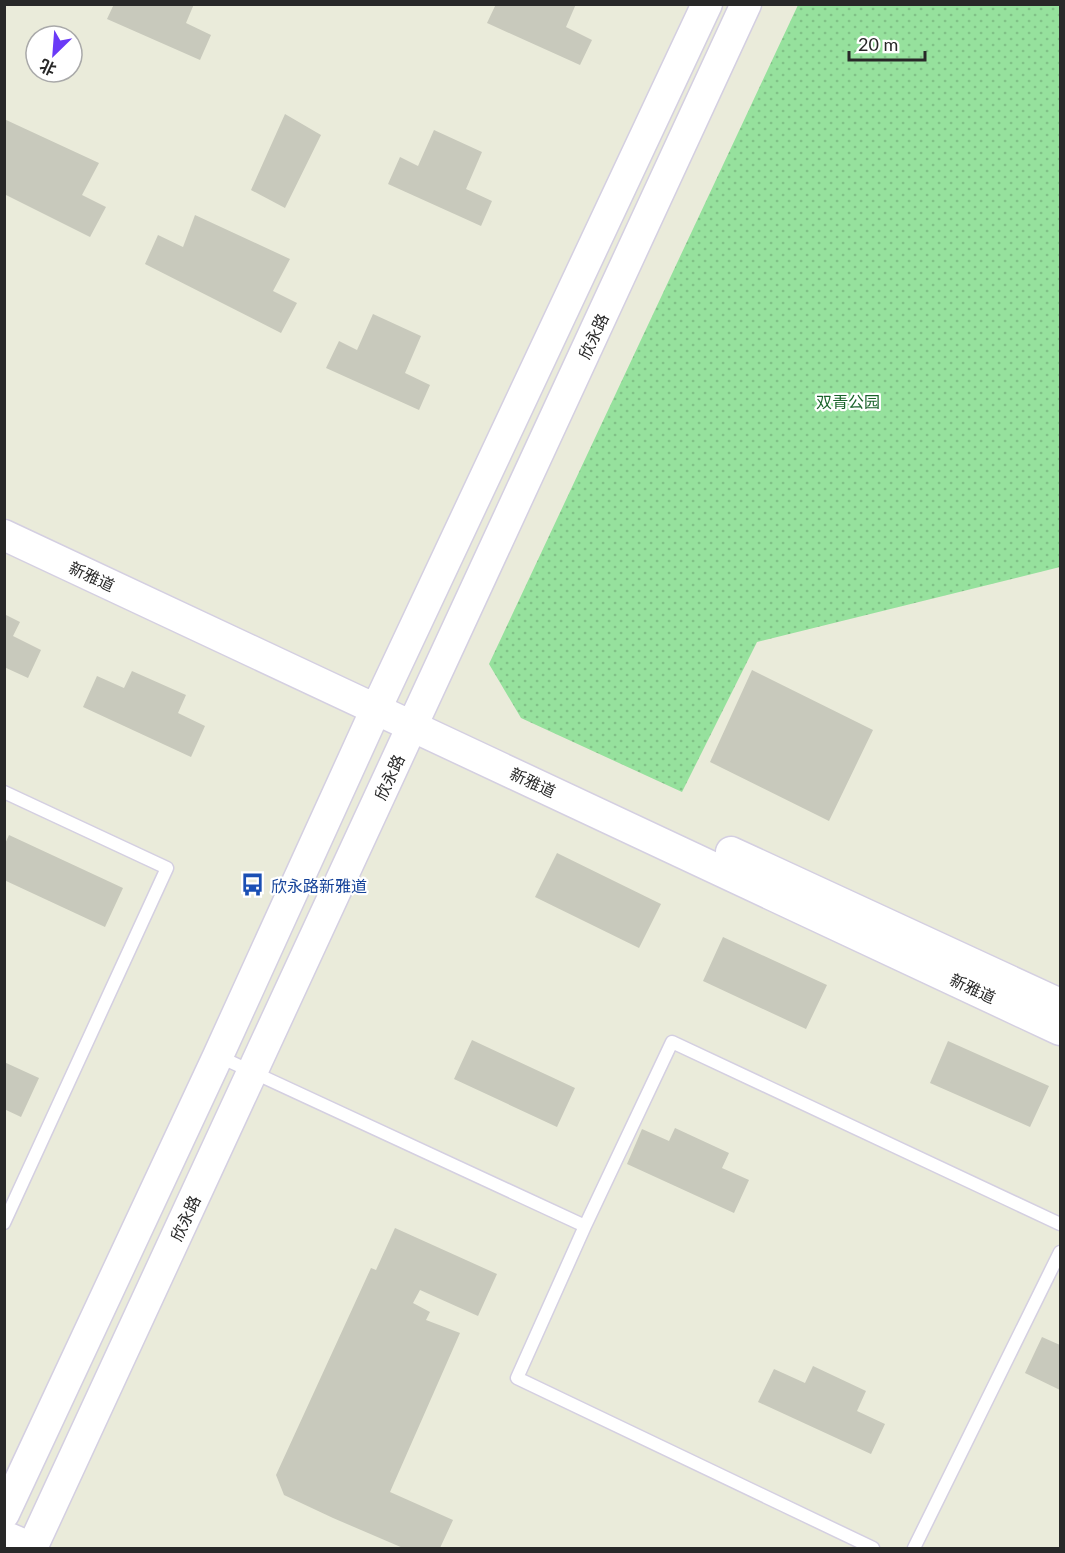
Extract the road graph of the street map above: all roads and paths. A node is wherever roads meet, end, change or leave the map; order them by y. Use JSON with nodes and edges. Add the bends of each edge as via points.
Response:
{"nodes":[{"id":1,"x":707,"y":4,"type":"edge"},
{"id":2,"x":746,"y":4,"type":"edge"},
{"id":3,"x":4,"y":515,"type":"edge"},
{"id":4,"x":4,"y":536,"type":"edge"},
{"id":5,"x":380,"y":700,"type":"junction"},
{"id":6,"x":417,"y":717,"type":"junction"},
{"id":7,"x":4,"y":792,"type":"edge"},
{"id":8,"x":1060,"y":1004,"type":"edge"},
{"id":9,"x":1060,"y":1030,"type":"edge"},
{"id":10,"x":218,"y":1056,"type":"junction"},
{"id":11,"x":252,"y":1072,"type":"junction"},
{"id":12,"x":4,"y":1223,"type":"edge"},
{"id":13,"x":1060,"y":1224,"type":"edge"},
{"id":14,"x":585,"y":1226,"type":"junction"},
{"id":15,"x":1060,"y":1252,"type":"edge"},
{"id":16,"x":4,"y":1514,"type":"edge"},
{"id":17,"x":4,"y":1536,"type":"edge"},
{"id":18,"x":32,"y":1548,"type":"edge"},
{"id":19,"x":873,"y":1548,"type":"edge"},
{"id":20,"x":914,"y":1548,"type":"edge"}],
"edges":[{"from":1,"to":5,"type":"street"},
{"from":2,"to":6,"type":"street","name":"欣永路"},
{"from":3,"to":5,"type":"street","name":"新雅道"},
{"from":4,"to":5,"type":"street","name":"新雅道"},
{"from":5,"to":6,"type":"street","name":"新雅道"},
{"from":5,"to":10,"type":"street"},
{"from":6,"to":8,"type":"street","name":"新雅道"},
{"from":6,"to":9,"type":"street","name":"新雅道"},
{"from":6,"to":11,"type":"street","name":"欣永路"},
{"from":7,"to":12,"type":"lane","via":[[167,868]]},
{"from":10,"to":11,"type":"lane"},
{"from":10,"to":16,"type":"street"},
{"from":11,"to":14,"type":"lane"},
{"from":11,"to":18,"type":"street","name":"欣永路"},
{"from":13,"to":14,"type":"lane","via":[[672,1042]]},
{"from":14,"to":19,"type":"lane","via":[[517,1378]]},
{"from":15,"to":20,"type":"lane"},
{"from":17,"to":18,"type":"street"}]}
